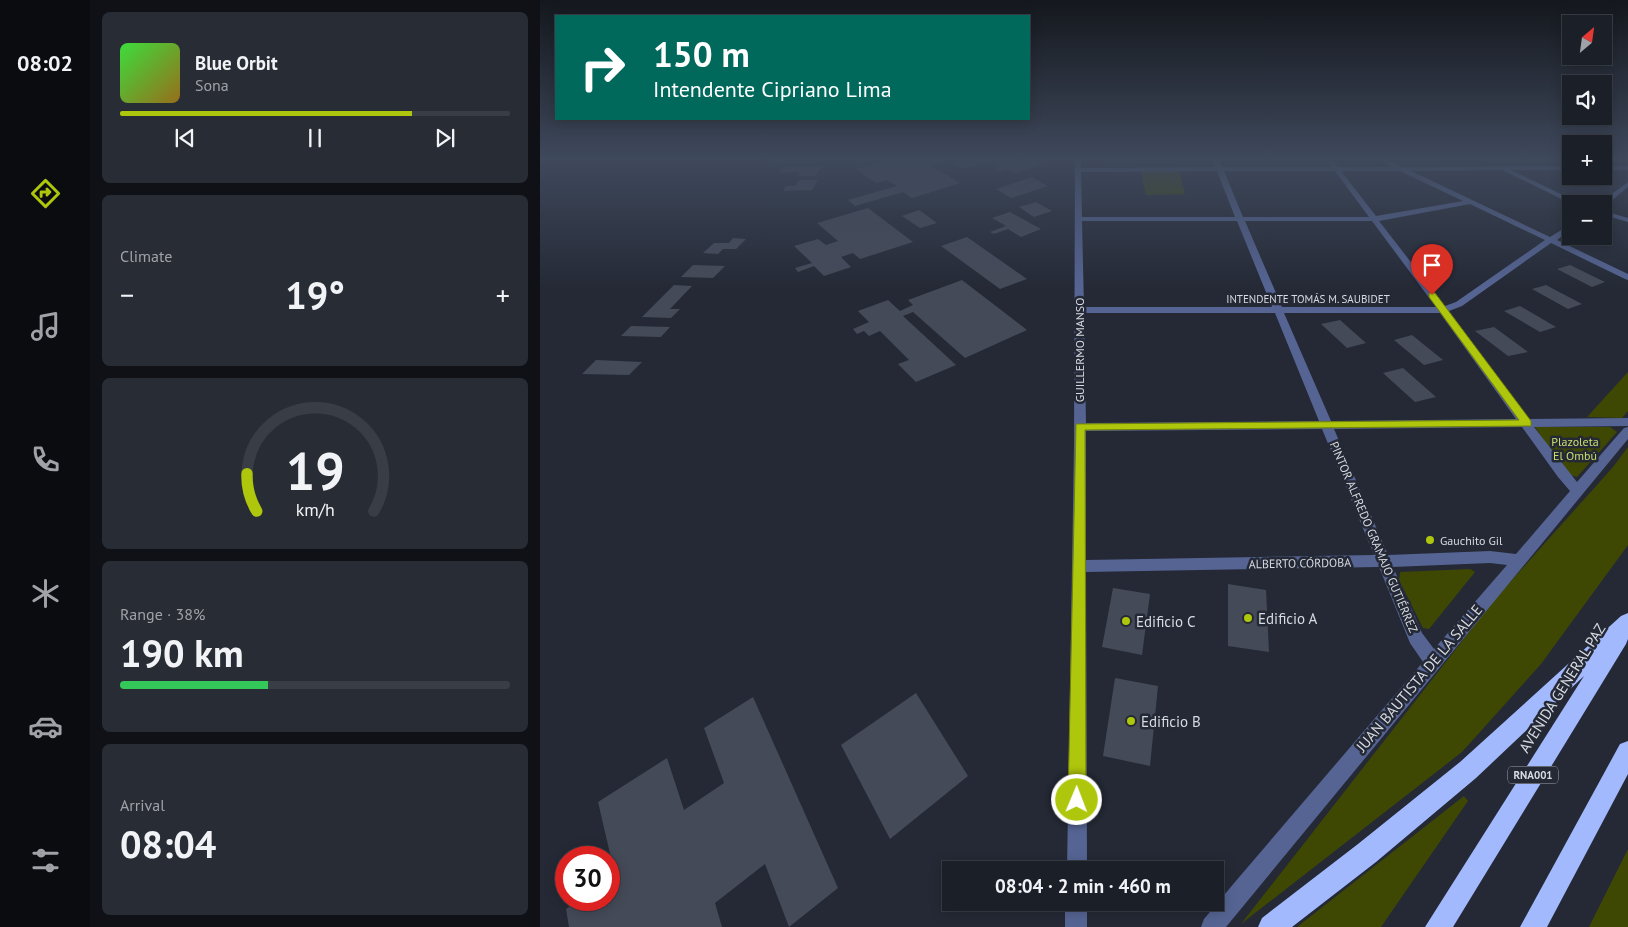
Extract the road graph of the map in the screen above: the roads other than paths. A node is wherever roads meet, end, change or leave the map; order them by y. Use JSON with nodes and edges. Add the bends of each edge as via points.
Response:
{"nodes":[{"id":1,"x":1079,"y":202,"type":"edge"},
{"id":2,"x":1233,"y":202,"type":"edge"},
{"id":3,"x":1362,"y":202,"type":"edge"},
{"id":4,"x":1470,"y":202,"type":"edge"},
{"id":5,"x":1471,"y":202,"type":"edge"},
{"id":6,"x":1612,"y":215,"type":"edge"},
{"id":7,"x":1240,"y":218,"type":"junction"},
{"id":8,"x":1080,"y":219,"type":"junction"},
{"id":9,"x":1375,"y":219,"type":"junction"},
{"id":10,"x":1628,"y":220,"type":"edge"},
{"id":11,"x":1562,"y":233,"type":"edge"},
{"id":12,"x":1552,"y":241,"type":"junction"},
{"id":13,"x":1628,"y":277,"type":"edge"},
{"id":14,"x":1078,"y":310,"type":"junction"},
{"id":15,"x":1444,"y":310,"type":"junction"},
{"id":16,"x":1278,"y":311,"type":"junction"},
{"id":17,"x":1628,"y":422,"type":"edge"},
{"id":18,"x":1527,"y":423,"type":"junction"},
{"id":19,"x":1327,"y":425,"type":"junction"},
{"id":20,"x":1080,"y":427,"type":"junction"},
{"id":21,"x":1628,"y":431,"type":"edge"},
{"id":22,"x":1577,"y":490,"type":"junction"},
{"id":23,"x":1520,"y":560,"type":"junction"},
{"id":24,"x":1385,"y":561,"type":"junction"},
{"id":25,"x":1080,"y":566,"type":"junction"},
{"id":26,"x":1628,"y":623,"type":"edge"},
{"id":27,"x":1434,"y":663,"type":"junction"},
{"id":28,"x":1628,"y":752,"type":"edge"},
{"id":29,"x":1076,"y":861,"type":"edge"},
{"id":30,"x":1076,"y":911,"type":"edge"},
{"id":31,"x":1076,"y":927,"type":"edge"},
{"id":32,"x":1212,"y":927,"type":"edge"},
{"id":33,"x":1270,"y":927,"type":"edge"},
{"id":34,"x":1438,"y":927,"type":"edge"},
{"id":35,"x":1533,"y":927,"type":"edge"}],
"edges":[{"from":1,"to":8,"type":"street","name":"GUILLERMO MANSO"},
{"from":2,"to":7,"type":"street","name":"PINTOR ALFREDO GRAMAJO GUTIÉRREZ"},
{"from":3,"to":9,"type":"street"},
{"from":4,"to":9,"type":"street"},
{"from":5,"to":12,"type":"street"},
{"from":6,"to":10,"type":"street"},
{"from":7,"to":8,"type":"street"},
{"from":7,"to":9,"type":"street"},
{"from":7,"to":16,"type":"street","name":"PINTOR ALFREDO GRAMAJO GUTIÉRREZ"},
{"from":8,"to":14,"type":"street","name":"GUILLERMO MANSO"},
{"from":9,"to":15,"type":"street"},
{"from":11,"to":12,"type":"street","name":"INTENDENTE TOMÁS M. SAUBIDET"},
{"from":12,"to":13,"type":"street"},
{"from":12,"to":15,"type":"street","name":"INTENDENTE TOMÁS M. SAUBIDET","via":[[1459,304]]},
{"from":14,"to":16,"type":"street","name":"INTENDENTE TOMÁS M. SAUBIDET"},
{"from":14,"to":20,"type":"street","name":"GUILLERMO MANSO"},
{"from":15,"to":16,"type":"street","name":"INTENDENTE TOMÁS M. SAUBIDET"},
{"from":15,"to":18,"type":"street"},
{"from":16,"to":19,"type":"street","name":"PINTOR ALFREDO GRAMAJO GUTIÉRREZ"},
{"from":17,"to":18,"type":"street"},
{"from":18,"to":19,"type":"street"},
{"from":18,"to":22,"type":"street"},
{"from":19,"to":20,"type":"street"},
{"from":19,"to":24,"type":"street","name":"PINTOR ALFREDO GRAMAJO GUTIÉRREZ"},
{"from":20,"to":25,"type":"street","name":"GUILLERMO MANSO"},
{"from":21,"to":22,"type":"street","name":"JUAN BAUTISTA DE LA SALLE"},
{"from":22,"to":23,"type":"street","name":"JUAN BAUTISTA DE LA SALLE"},
{"from":23,"to":24,"type":"street","name":"ALBERTO CÓRDOBA","via":[[1490,557]]},
{"from":23,"to":27,"type":"street","name":"JUAN BAUTISTA DE LA SALLE","via":[[1496,584]]},
{"from":24,"to":25,"type":"street","name":"ALBERTO CÓRDOBA"},
{"from":24,"to":27,"type":"street","name":"PINTOR ALFREDO GRAMAJO GUTIÉRREZ","via":[[1416,638]]},
{"from":25,"to":29,"type":"street","name":"GUILLERMO MANSO"},
{"from":26,"to":33,"type":"highway","via":[[1468,770]]},
{"from":26,"to":34,"type":"highway","name":"AVENIDA GENERAL PAZ","number":"RNA001"},
{"from":27,"to":32,"type":"street","name":"JUAN BAUTISTA DE LA SALLE"},
{"from":28,"to":35,"type":"highway"},
{"from":30,"to":31,"type":"street"}]}
